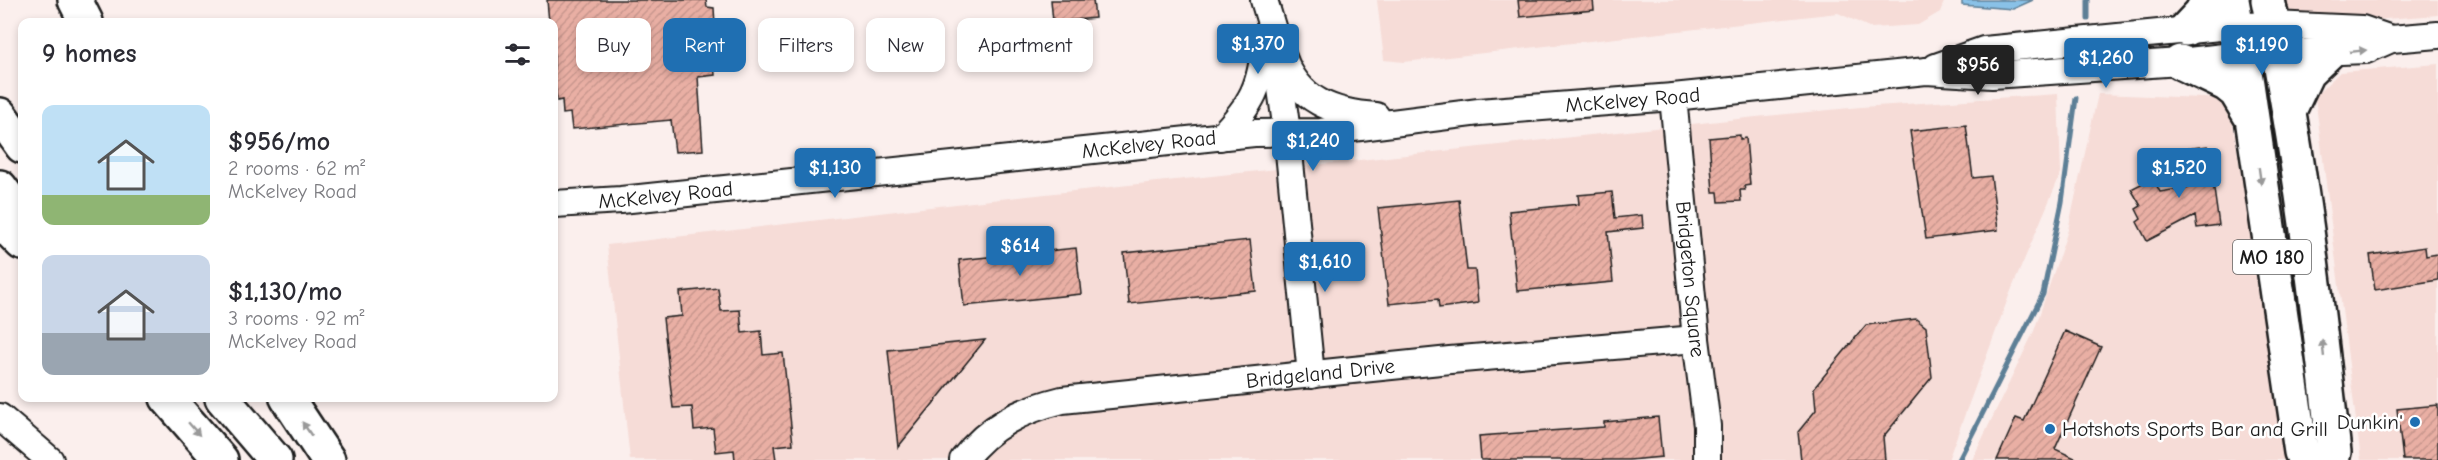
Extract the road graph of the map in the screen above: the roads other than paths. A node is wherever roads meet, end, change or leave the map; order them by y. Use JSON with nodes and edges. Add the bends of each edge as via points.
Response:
{"nodes":[{"id":1,"x":75,"y":0,"type":"edge"},
{"id":2,"x":2208,"y":0,"type":"edge"},
{"id":3,"x":1268,"y":13,"type":"edge"},
{"id":4,"x":84,"y":18,"type":"edge"},
{"id":5,"x":2274,"y":26,"type":"edge"},
{"id":6,"x":2236,"y":27,"type":"edge"},
{"id":7,"x":2186,"y":29,"type":"junction"},
{"id":8,"x":2438,"y":35,"type":"edge"},
{"id":9,"x":2391,"y":39,"type":"junction"},
{"id":10,"x":2328,"y":53,"type":"junction"},
{"id":11,"x":2180,"y":62,"type":"junction"},
{"id":12,"x":1926,"y":71,"type":"junction"},
{"id":13,"x":1673,"y":97,"type":"junction"},
{"id":14,"x":2290,"y":109,"type":"junction"},
{"id":15,"x":0,"y":116,"type":"edge"},
{"id":16,"x":2252,"y":118,"type":"junction"},
{"id":17,"x":1418,"y":120,"type":"junction"},
{"id":18,"x":1287,"y":132,"type":"junction"},
{"id":19,"x":1220,"y":137,"type":"junction"},
{"id":20,"x":18,"y":141,"type":"edge"},
{"id":21,"x":0,"y":187,"type":"edge"},
{"id":22,"x":558,"y":204,"type":"edge"},
{"id":23,"x":18,"y":212,"type":"edge"},
{"id":24,"x":0,"y":221,"type":"edge"},
{"id":25,"x":18,"y":240,"type":"edge"},
{"id":26,"x":18,"y":245,"type":"edge"},
{"id":27,"x":0,"y":248,"type":"edge"},
{"id":28,"x":1696,"y":339,"type":"junction"},
{"id":29,"x":1311,"y":375,"type":"junction"},
{"id":30,"x":170,"y":402,"type":"edge"},
{"id":31,"x":225,"y":402,"type":"edge"},
{"id":32,"x":289,"y":402,"type":"edge"},
{"id":33,"x":0,"y":417,"type":"edge"},
{"id":34,"x":50,"y":460,"type":"edge"},
{"id":35,"x":221,"y":460,"type":"edge"},
{"id":36,"x":275,"y":460,"type":"edge"},
{"id":37,"x":328,"y":460,"type":"edge"},
{"id":38,"x":963,"y":460,"type":"edge"},
{"id":39,"x":1707,"y":460,"type":"edge"},
{"id":40,"x":2305,"y":460,"type":"edge"},
{"id":41,"x":2332,"y":460,"type":"edge"}],
"edges":[{"from":1,"to":4,"type":"main road"},
{"from":2,"to":7,"type":"main road"},
{"from":3,"to":17,"type":"street","via":[[1288,71],[1301,89],[1325,106],[1350,114]]},
{"from":3,"to":18,"type":"street"},
{"from":3,"to":19,"type":"street","via":[[1258,85],[1236,122]]},
{"from":5,"to":6,"type":"street","name":"McKelvey Road"},
{"from":5,"to":9,"type":"street","name":"McKelvey Road","via":[[2362,29]]},
{"from":5,"to":10,"type":"street","name":"McKelvey Road"},
{"from":5,"to":14,"type":"main road","number":"MO 180"},
{"from":6,"to":7,"type":"street","name":"McKelvey Road"},
{"from":6,"to":11,"type":"street","name":"McKelvey Road"},
{"from":6,"to":16,"type":"main road","number":"MO 180"},
{"from":7,"to":12,"type":"street","name":"McKelvey Road","via":[[1984,50]]},
{"from":8,"to":9,"type":"street","name":"McKelvey Road"},
{"from":10,"to":9,"type":"street","name":"McKelvey Road","one_way":true,"via":[[2366,50]]},
{"from":10,"to":14,"type":"main road","via":[[2307,73]]},
{"from":11,"to":12,"type":"street","name":"McKelvey Road","via":[[1992,75]]},
{"from":11,"to":16,"type":"main road","via":[[2226,84]]},
{"from":12,"to":13,"type":"street","name":"McKelvey Road"},
{"from":13,"to":17,"type":"street","name":"McKelvey Road"},
{"from":13,"to":28,"type":"street","name":"Bridgeton Square"},
{"from":41,"to":14,"type":"main road","number":"MO 180","one_way":true,"via":[[2316,291]]},
{"from":15,"to":20,"type":"main road"},
{"from":16,"to":40,"type":"main road","number":"MO 180","one_way":true},
{"from":17,"to":18,"type":"street","name":"McKelvey Road","via":[[1321,132]]},
{"from":18,"to":19,"type":"street","name":"McKelvey Road"},
{"from":18,"to":29,"type":"street"},
{"from":19,"to":22,"type":"street","name":"McKelvey Road"},
{"from":21,"to":23,"type":"main road"},
{"from":24,"to":25,"type":"main road"},
{"from":26,"to":27,"type":"street"},
{"from":28,"to":29,"type":"street","name":"Bridgeland Drive"},
{"from":28,"to":39,"type":"street","name":"Bridgeton Square","via":[[1707,426]]},
{"from":29,"to":38,"type":"street","name":"Bridgeland Drive","via":[[1044,404],[1004,421]]},
{"from":30,"to":35,"type":"main road","one_way":true},
{"from":31,"to":36,"type":"main road"},
{"from":37,"to":32,"type":"main road","one_way":true},
{"from":33,"to":34,"type":"street"}]}
